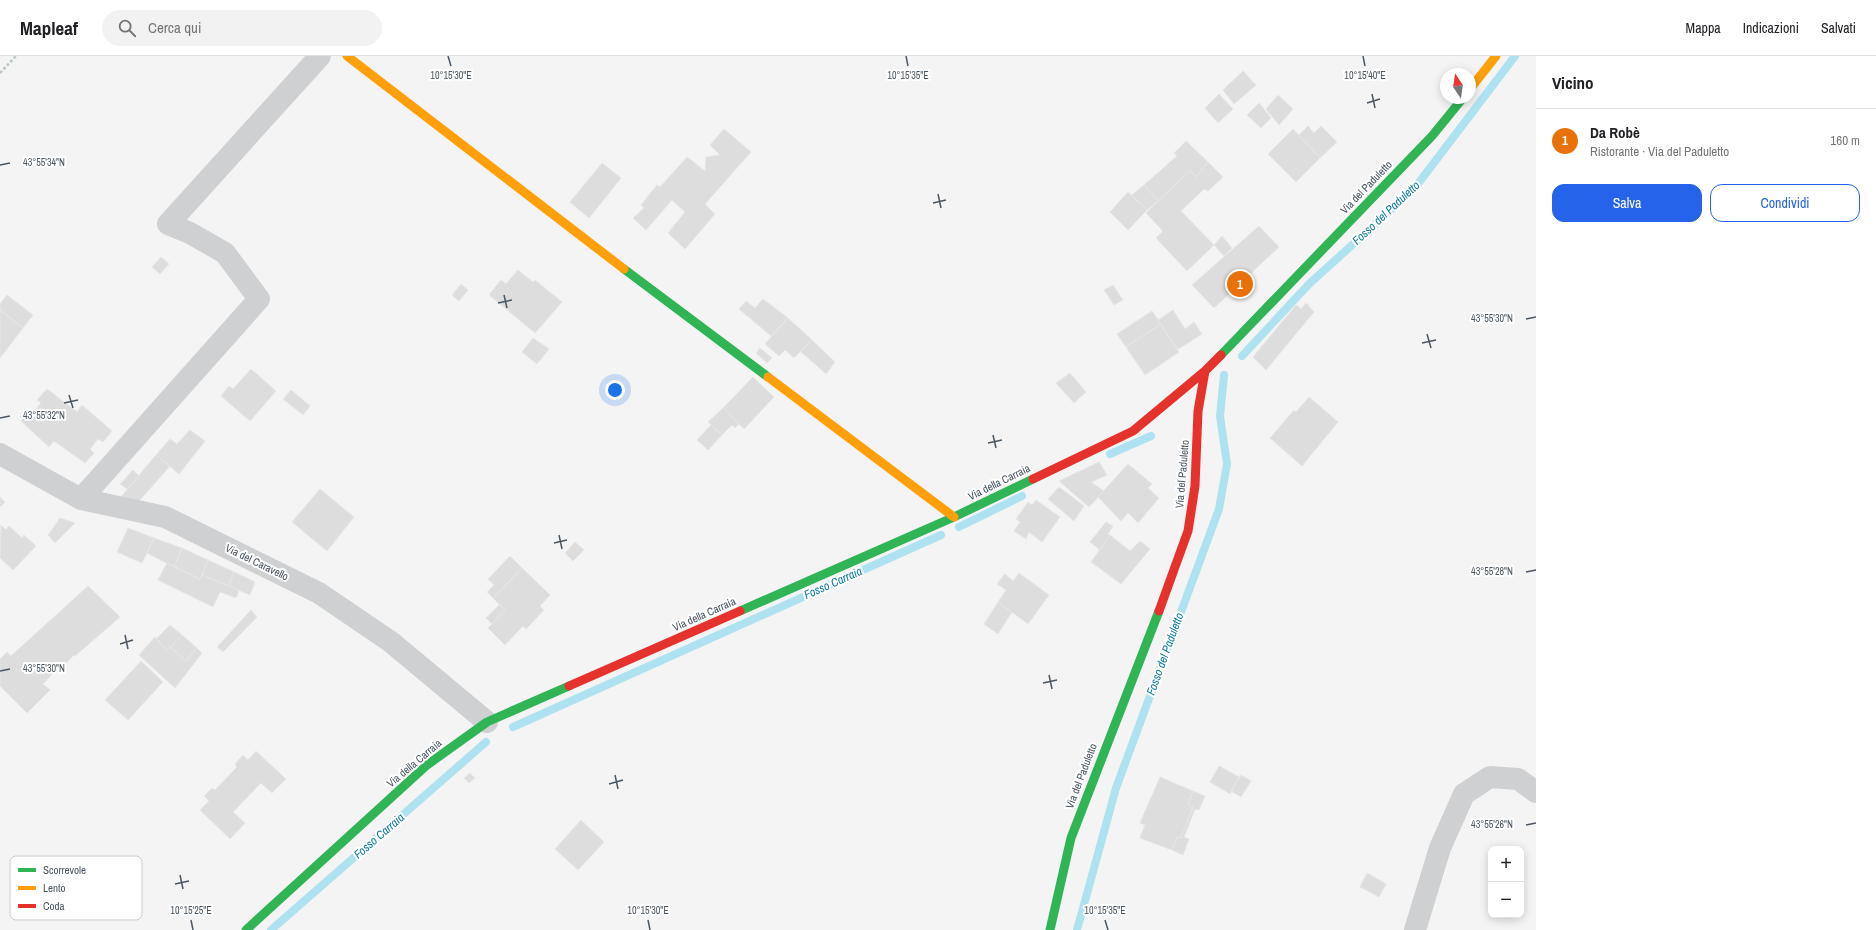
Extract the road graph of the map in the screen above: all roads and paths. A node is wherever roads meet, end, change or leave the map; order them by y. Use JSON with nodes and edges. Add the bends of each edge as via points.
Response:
{"nodes":[{"id":1,"x":16,"y":56,"type":"edge"},
{"id":2,"x":320,"y":56,"type":"edge"},
{"id":3,"x":347,"y":56,"type":"edge"},
{"id":4,"x":1496,"y":56,"type":"edge"},
{"id":5,"x":0,"y":73,"type":"edge"},
{"id":6,"x":1476,"y":81,"type":"edge"},
{"id":7,"x":1458,"y":104,"type":"edge"},
{"id":8,"x":1205,"y":371,"type":"junction"},
{"id":9,"x":0,"y":454,"type":"edge"},
{"id":10,"x":81,"y":498,"type":"junction"},
{"id":11,"x":954,"y":518,"type":"junction"},
{"id":12,"x":487,"y":722,"type":"junction"},
{"id":13,"x":1536,"y":792,"type":"edge"},
{"id":14,"x":246,"y":930,"type":"edge"},
{"id":15,"x":1050,"y":930,"type":"edge"},
{"id":16,"x":1415,"y":930,"type":"edge"}],
"edges":[{"from":1,"to":5,"type":"path"},
{"from":2,"to":10,"type":"street","via":[[168,224],[225,253],[259,299]]},
{"from":3,"to":11,"type":"street"},
{"from":4,"to":6,"type":"street"},
{"from":7,"to":8,"type":"street","name":"Via del Paduletto","via":[[1432,136]]},
{"from":8,"to":11,"type":"street","name":"Via della Carraia","via":[[1133,431]]},
{"from":8,"to":15,"type":"street","name":"Via del Paduletto","via":[[1198,411],[1195,486],[1188,531],[1071,838]]},
{"from":9,"to":10,"type":"street","name":"Via del Caravello"},
{"from":10,"to":12,"type":"street","name":"Via del Caravello","via":[[164,516],[319,592],[391,642]]},
{"from":11,"to":12,"type":"street","name":"Via della Carraia"},
{"from":12,"to":14,"type":"street","name":"Via della Carraia","via":[[427,765]]},
{"from":13,"to":16,"type":"street","via":[[1518,779],[1490,777],[1464,794],[1440,848]]}]}
